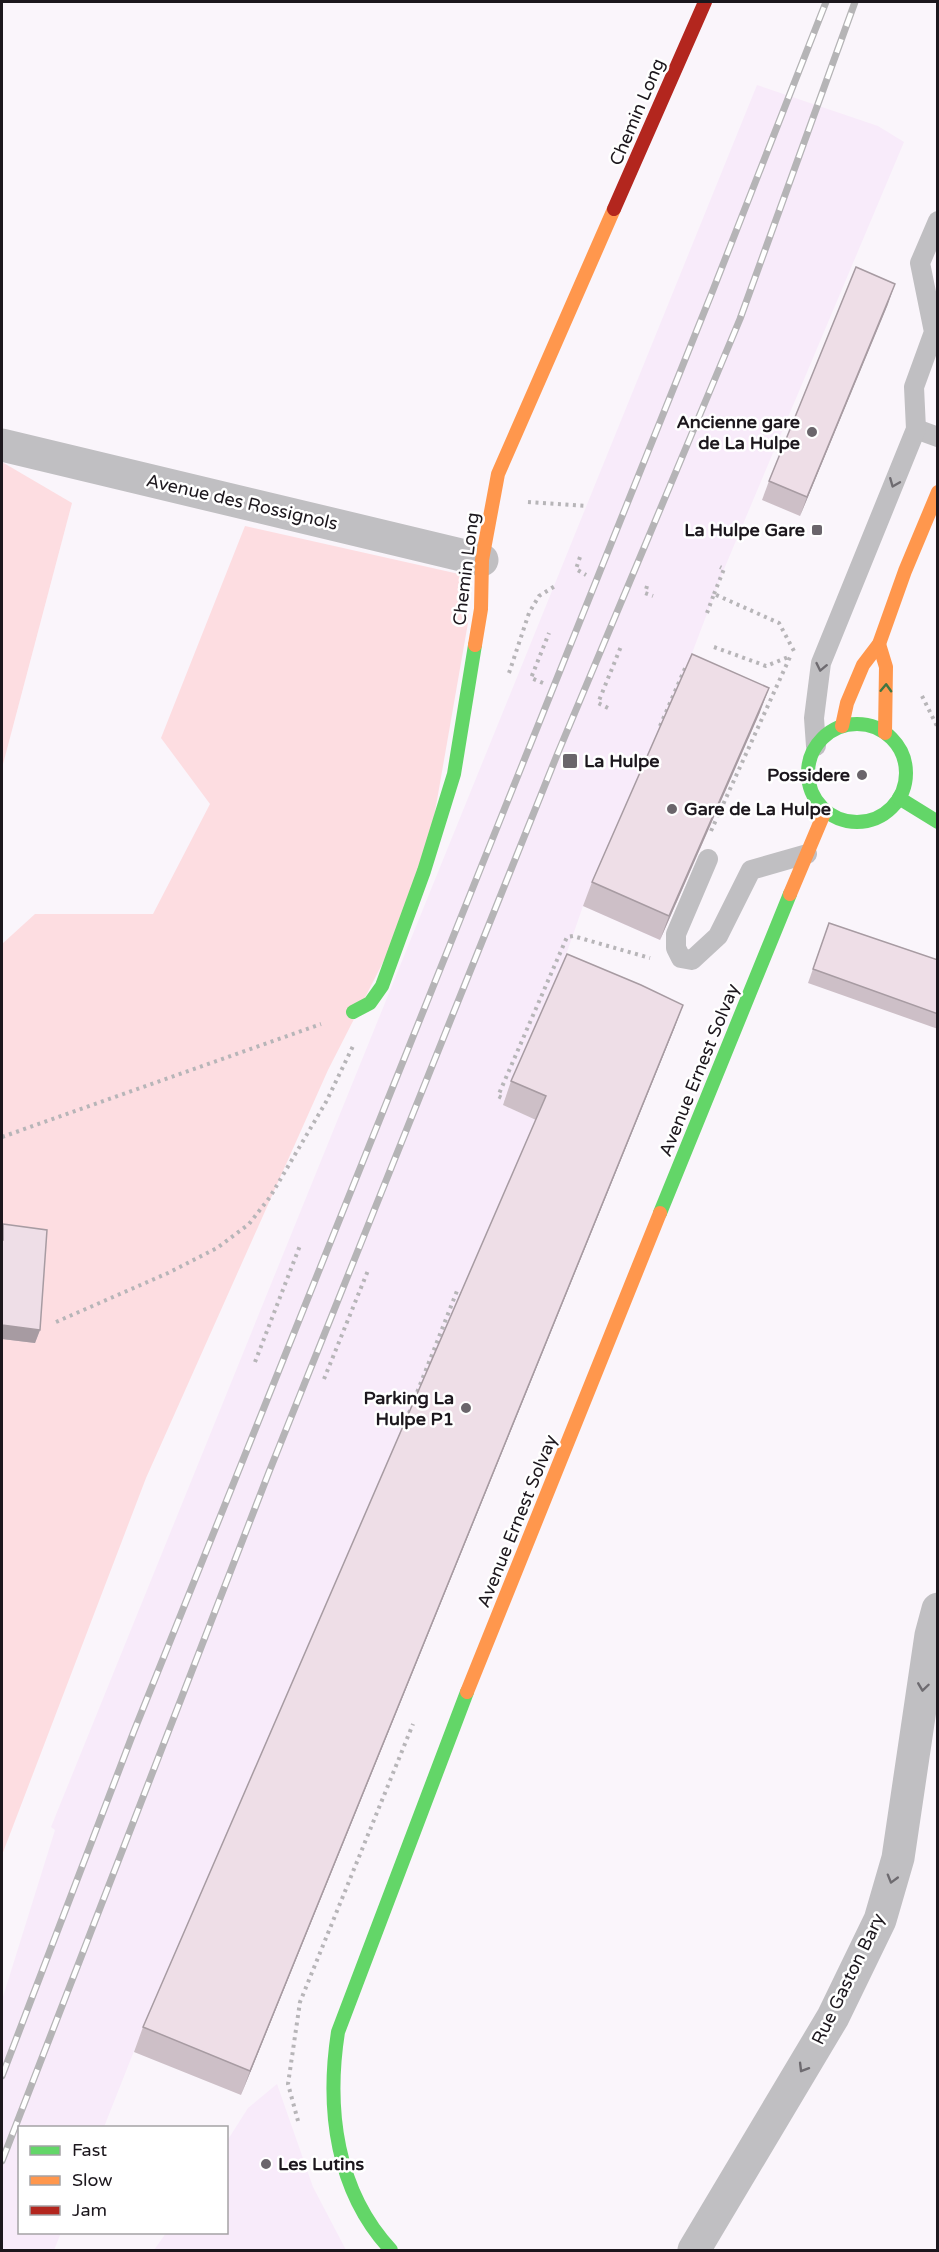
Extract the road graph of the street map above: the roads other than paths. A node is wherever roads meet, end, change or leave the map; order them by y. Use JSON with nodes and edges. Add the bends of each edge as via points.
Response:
{"nodes":[{"id":1,"x":705,"y":2,"type":"edge"},
{"id":2,"x":938,"y":221,"type":"edge"},
{"id":3,"x":916,"y":429,"type":"junction"},
{"id":4,"x":938,"y":437,"type":"edge"},
{"id":5,"x":2,"y":445,"type":"edge"},
{"id":6,"x":938,"y":492,"type":"edge"},
{"id":7,"x":482,"y":560,"type":"junction"},
{"id":8,"x":879,"y":644,"type":"junction"},
{"id":9,"x":842,"y":726,"type":"junction"},
{"id":10,"x":885,"y":733,"type":"junction"},
{"id":11,"x":816,"y":746,"type":"junction"},
{"id":12,"x":899,"y":798,"type":"junction"},
{"id":13,"x":825,"y":811,"type":"junction"},
{"id":14,"x":938,"y":822,"type":"edge"},
{"id":15,"x":707,"y":850,"type":"edge"},
{"id":16,"x":807,"y":854,"type":"junction"},
{"id":17,"x":353,"y":1012,"type":"road end"},
{"id":18,"x":938,"y":1609,"type":"edge"},
{"id":19,"x":391,"y":2250,"type":"edge"},
{"id":20,"x":694,"y":2250,"type":"edge"}],
"edges":[{"from":1,"to":7,"type":"street","name":"Chemin Long","via":[[498,474]]},
{"from":2,"to":3,"type":"lane","via":[[920,263],[934,332],[914,387]]},
{"from":3,"to":4,"type":"lane"},
{"from":3,"to":11,"type":"lane","one_way":true,"via":[[821,663],[813,718]]},
{"from":5,"to":7,"type":"street","name":"Avenue des Rossignols"},
{"from":6,"to":8,"type":"street"},
{"from":7,"to":17,"type":"street","name":"Chemin Long","via":[[481,609],[454,774],[382,986],[370,1003]]},
{"from":8,"to":9,"type":"street","via":[[863,665]]},
{"from":10,"to":8,"type":"street","one_way":true,"via":[[886,668]]},
{"from":9,"to":10,"type":"street","via":[[864,725]]},
{"from":9,"to":11,"type":"street"},
{"from":10,"to":12,"type":"street","via":[[896,743],[905,763],[905,785]]},
{"from":11,"to":13,"type":"street","via":[[809,762],[808,780]]},
{"from":12,"to":13,"type":"street","via":[[888,812],[857,823],[840,820]]},
{"from":12,"to":14,"type":"street"},
{"from":13,"to":16,"type":"street","name":"Avenue Ernest Solvay"},
{"from":15,"to":16,"type":"lane","via":[[676,934],[675,948],[681,958],[692,960],[718,936],[752,870]]},
{"from":16,"to":19,"type":"street","name":"Avenue Ernest Solvay","via":[[452,1731],[338,2032],[333,2065],[335,2131],[352,2190]]},
{"from":18,"to":20,"type":"street","name":"Rue Gaston Bary","one_way":true,"via":[[898,1858],[880,1920],[833,2017]]}]}
